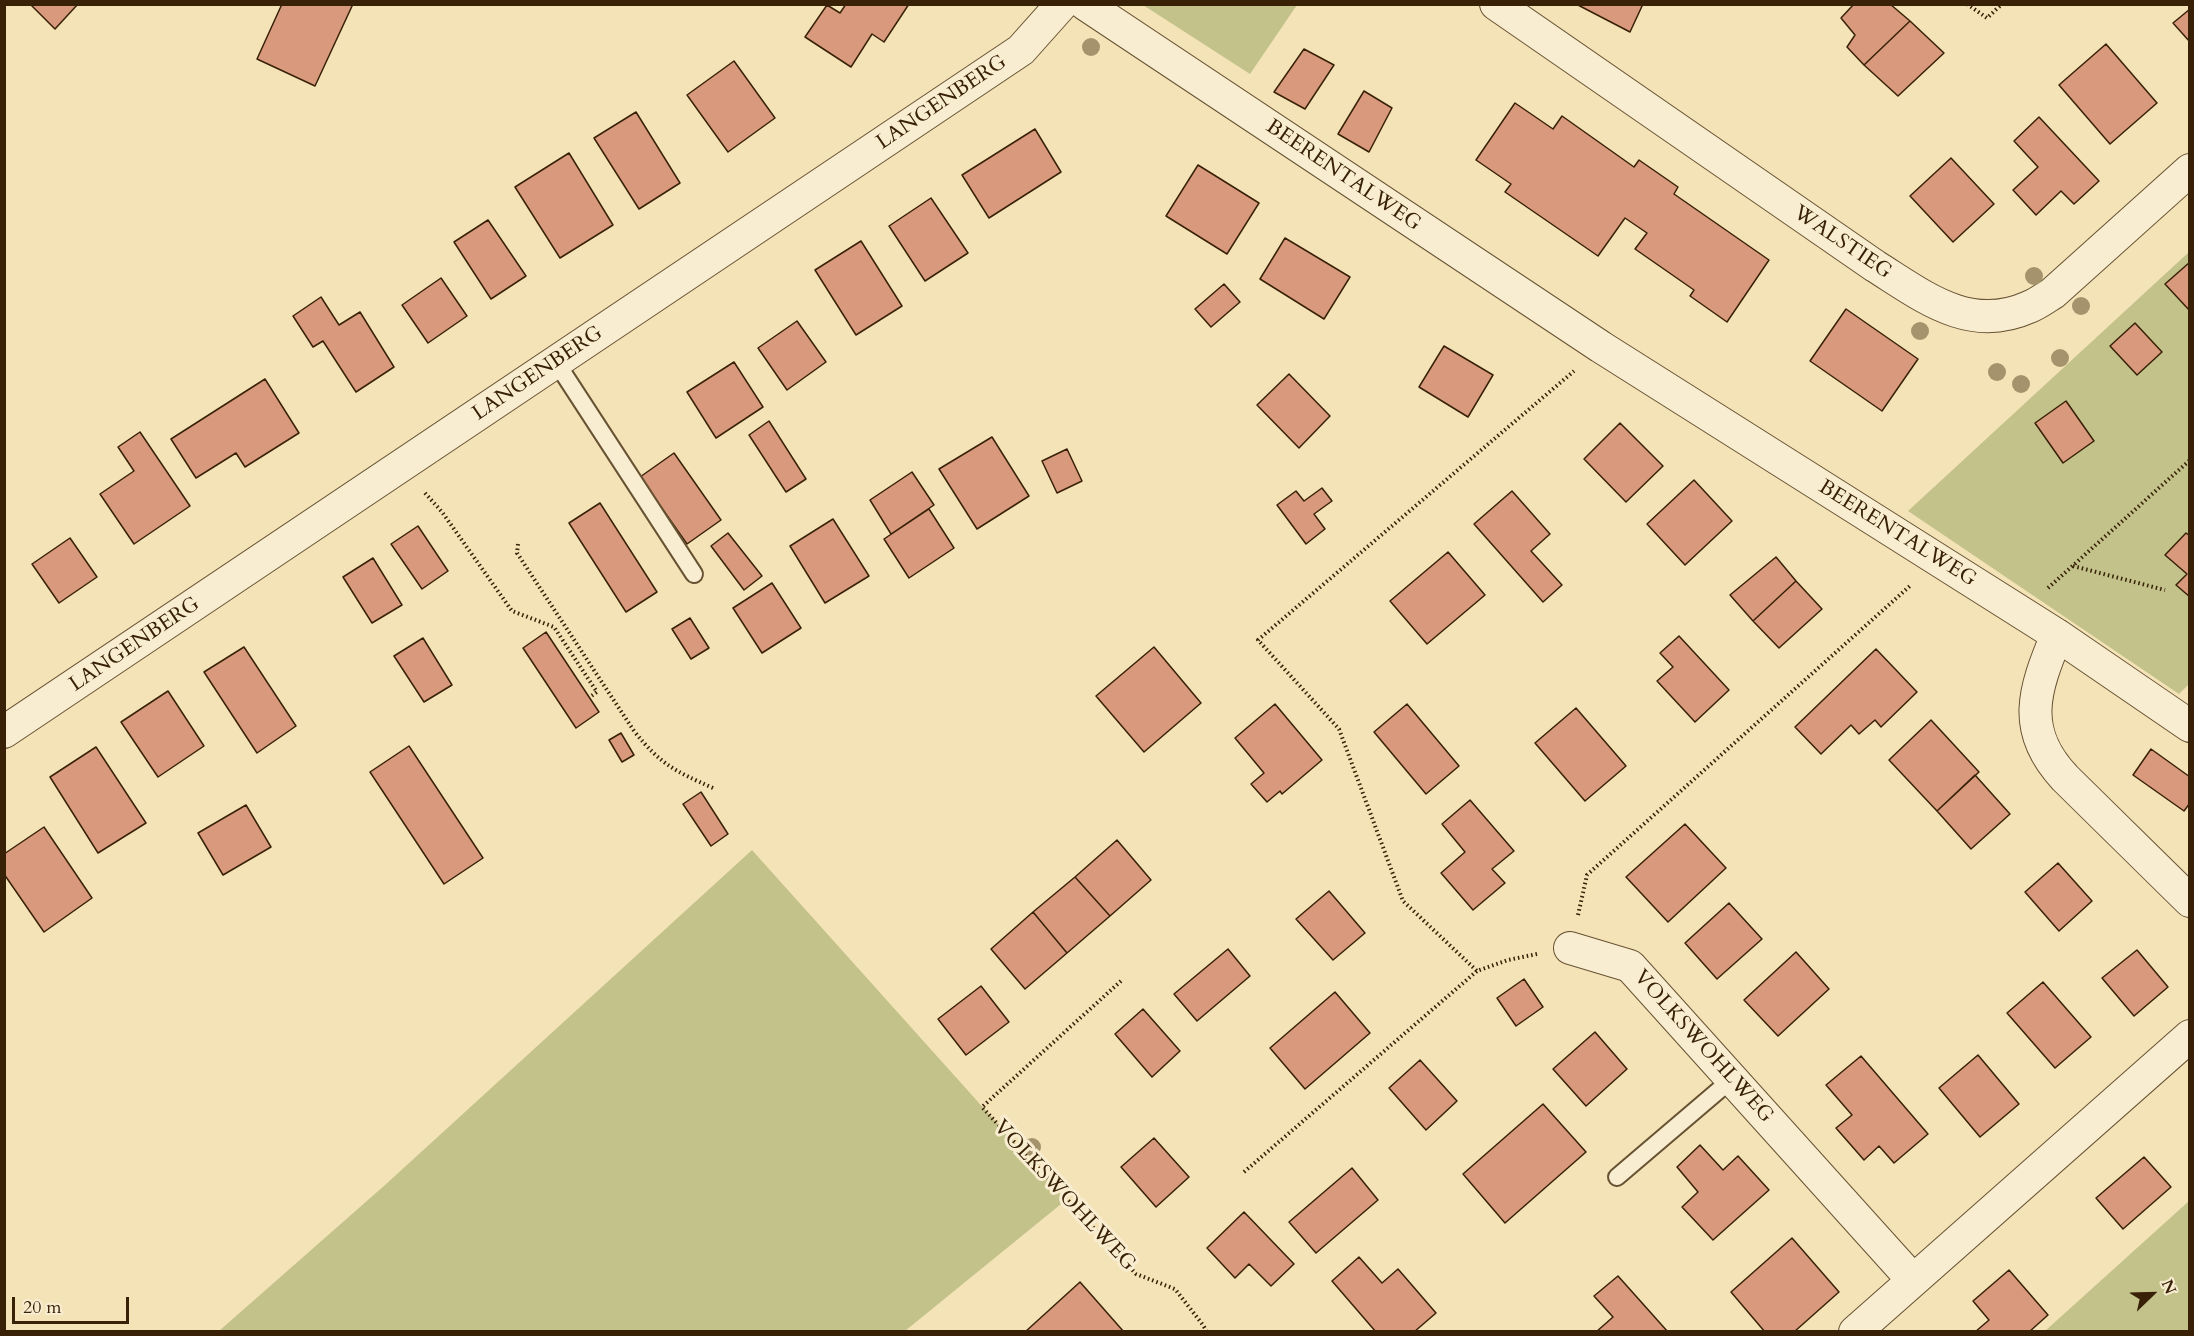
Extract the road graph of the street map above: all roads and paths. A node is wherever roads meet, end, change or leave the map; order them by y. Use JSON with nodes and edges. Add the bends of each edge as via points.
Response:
{"nodes":[{"id":1,"x":1062,"y":4,"type":"edge"},
{"id":2,"x":1085,"y":4,"type":"edge"},
{"id":3,"x":1496,"y":4,"type":"edge"},
{"id":4,"x":1968,"y":4,"type":"edge"},
{"id":5,"x":2002,"y":4,"type":"edge"},
{"id":6,"x":2190,"y":170,"type":"edge"},
{"id":7,"x":1601,"y":347,"type":"junction"},
{"id":8,"x":556,"y":362,"type":"junction"},
{"id":9,"x":2190,"y":460,"type":"edge"},
{"id":10,"x":405,"y":464,"type":"junction"},
{"id":11,"x":518,"y":544,"type":"dead end"},
{"id":12,"x":1938,"y":560,"type":"junction"},
{"id":13,"x":2072,"y":566,"type":"junction"},
{"id":14,"x":694,"y":574,"type":"dead end"},
{"id":15,"x":2165,"y":590,"type":"dead end"},
{"id":16,"x":2043,"y":592,"type":"dead end"},
{"id":17,"x":2057,"y":635,"type":"junction"},
{"id":18,"x":590,"y":697,"type":"dead end"},
{"id":19,"x":2190,"y":726,"type":"edge"},
{"id":20,"x":4,"y":732,"type":"edge"},
{"id":21,"x":713,"y":788,"type":"dead end"},
{"id":22,"x":2190,"y":901,"type":"edge"},
{"id":23,"x":1570,"y":948,"type":"junction"},
{"id":24,"x":1477,"y":971,"type":"junction"},
{"id":25,"x":1121,"y":981,"type":"dead end"},
{"id":26,"x":2190,"y":1036,"type":"edge"},
{"id":27,"x":1732,"y":1079,"type":"junction"},
{"id":28,"x":1244,"y":1172,"type":"dead end"},
{"id":29,"x":1617,"y":1177,"type":"dead end"},
{"id":30,"x":1912,"y":1280,"type":"junction"},
{"id":31,"x":1206,"y":1332,"type":"edge"},
{"id":32,"x":1855,"y":1332,"type":"edge"}],
"edges":[{"from":1,"to":8,"type":"street","name":"LANGENBERG","via":[[1021,50]]},
{"from":2,"to":7,"type":"street","name":"BEERENTALWEG"},
{"from":3,"to":6,"type":"street","name":"WALSTIEG","via":[[1875,266],[1962,315],[2010,313],[2028,308],[2053,293]]},
{"from":4,"to":5,"type":"path","via":[[1987,18]]},
{"from":7,"to":12,"type":"street","name":"BEERENTALWEG"},
{"from":7,"to":24,"type":"path","via":[[1258,640],[1339,729],[1403,901]]},
{"from":8,"to":10,"type":"street","name":"LANGENBERG"},
{"from":8,"to":14,"type":"lane"},
{"from":9,"to":13,"type":"path"},
{"from":10,"to":18,"type":"path","via":[[512,611],[554,627],[597,692]]},
{"from":10,"to":20,"type":"street","name":"LANGENBERG"},
{"from":11,"to":21,"type":"path","via":[[517,553],[649,750],[664,764]]},
{"from":12,"to":17,"type":"street","name":"BEERENTALWEG"},
{"from":12,"to":23,"type":"path","via":[[1587,875]]},
{"from":13,"to":15,"type":"path"},
{"from":13,"to":16,"type":"path"},
{"from":17,"to":19,"type":"street","name":"BEERENTALWEG"},
{"from":17,"to":22,"type":"street","via":[[2036,697],[2035,715],[2043,750],[2065,778]]},
{"from":23,"to":24,"type":"path","via":[[1508,960]]},
{"from":23,"to":27,"type":"street","name":"VOLKSWOHLWEG","via":[[1630,966]]},
{"from":24,"to":28,"type":"path"},
{"from":25,"to":31,"type":"path","name":"VOLKSWOHLWEG","via":[[982,1107],[1136,1274],[1175,1289]]},
{"from":26,"to":30,"type":"street"},
{"from":27,"to":29,"type":"lane"},
{"from":27,"to":30,"type":"street","name":"VOLKSWOHLWEG"},
{"from":30,"to":32,"type":"street"}]}
